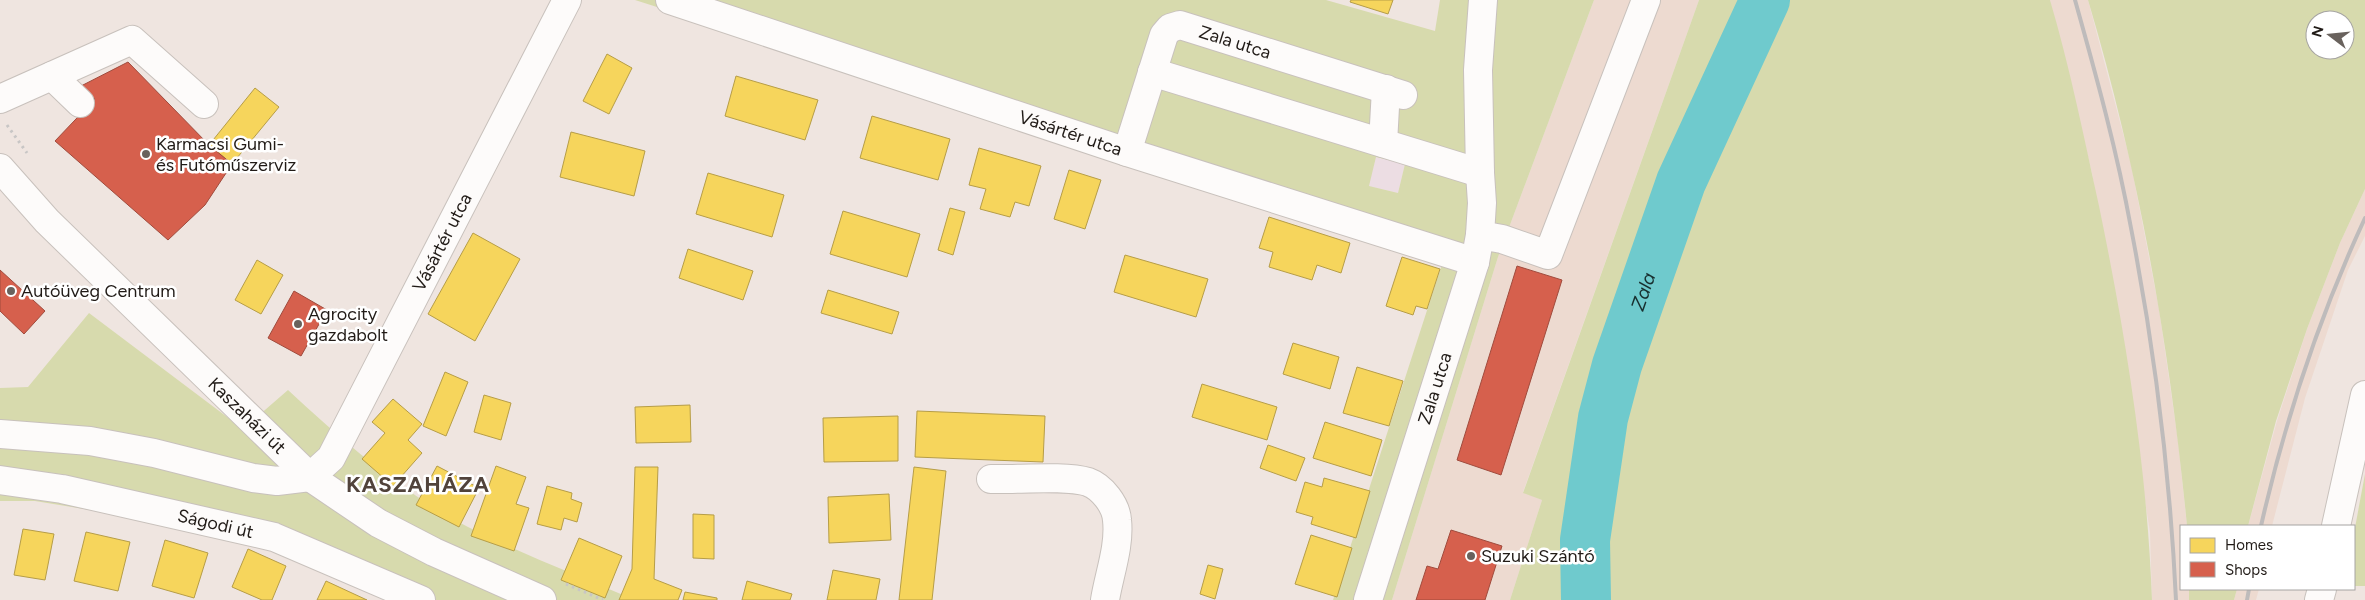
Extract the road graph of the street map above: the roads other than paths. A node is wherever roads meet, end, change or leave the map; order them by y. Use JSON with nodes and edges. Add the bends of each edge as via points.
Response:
{"nodes":[{"id":1,"x":567,"y":0,"type":"edge"},
{"id":2,"x":670,"y":0,"type":"edge"},
{"id":3,"x":1483,"y":0,"type":"edge"},
{"id":4,"x":1646,"y":0,"type":"edge"},
{"id":5,"x":1152,"y":72,"type":"junction"},
{"id":6,"x":52,"y":76,"type":"junction"},
{"id":7,"x":0,"y":99,"type":"edge"},
{"id":8,"x":80,"y":103,"type":"dead end"},
{"id":9,"x":204,"y":104,"type":"dead end"},
{"id":10,"x":1383,"y":142,"type":"junction"},
{"id":11,"x":1127,"y":152,"type":"junction"},
{"id":12,"x":0,"y":168,"type":"edge"},
{"id":13,"x":1480,"y":173,"type":"junction"},
{"id":14,"x":1480,"y":235,"type":"junction"},
{"id":15,"x":1475,"y":262,"type":"junction"},
{"id":16,"x":2365,"y":395,"type":"edge"},
{"id":17,"x":0,"y":434,"type":"edge"},
{"id":18,"x":310,"y":477,"type":"junction"},
{"id":19,"x":991,"y":479,"type":"dead end"},
{"id":20,"x":0,"y":480,"type":"edge"},
{"id":21,"x":2336,"y":525,"type":"edge"},
{"id":22,"x":421,"y":600,"type":"edge"},
{"id":23,"x":542,"y":600,"type":"edge"},
{"id":24,"x":1104,"y":600,"type":"edge"},
{"id":25,"x":1368,"y":600,"type":"edge"}],
"edges":[{"from":1,"to":18,"type":"street","name":"Vásártér utca","via":[[331,458]]},
{"from":2,"to":11,"type":"street","name":"Vásártér utca"},
{"from":3,"to":13,"type":"street","name":"Zala utca","via":[[1478,70]]},
{"from":4,"to":14,"type":"street","via":[[1548,255]]},
{"from":5,"to":10,"type":"street"},
{"from":5,"to":10,"type":"street","name":"Zala utca","via":[[1164,35],[1170,28],[1180,25],[1394,92]]},
{"from":5,"to":11,"type":"street","name":"Zala utca"},
{"from":6,"to":7,"type":"street"},
{"from":6,"to":8,"type":"street"},
{"from":6,"to":9,"type":"street","via":[[132,40]]},
{"from":10,"to":13,"type":"street"},
{"from":11,"to":15,"type":"street","name":"Vásártér utca"},
{"from":12,"to":18,"type":"street","name":"Kaszaházi út","via":[[47,221]]},
{"from":13,"to":14,"type":"street","name":"Zala utca"},
{"from":14,"to":15,"type":"street","name":"Zala utca"},
{"from":15,"to":25,"type":"street","name":"Zala utca"},
{"from":16,"to":21,"type":"street"},
{"from":17,"to":18,"type":"street","via":[[90,441],[253,478],[277,481]]},
{"from":18,"to":23,"type":"street","name":"Kaszaházi út","via":[[378,523]]},
{"from":19,"to":24,"type":"street","via":[[1070,480],[1088,482],[1100,489],[1117,519],[1116,542]]},
{"from":20,"to":22,"type":"street","name":"Ságodi út","via":[[62,489],[274,537]]}]}
